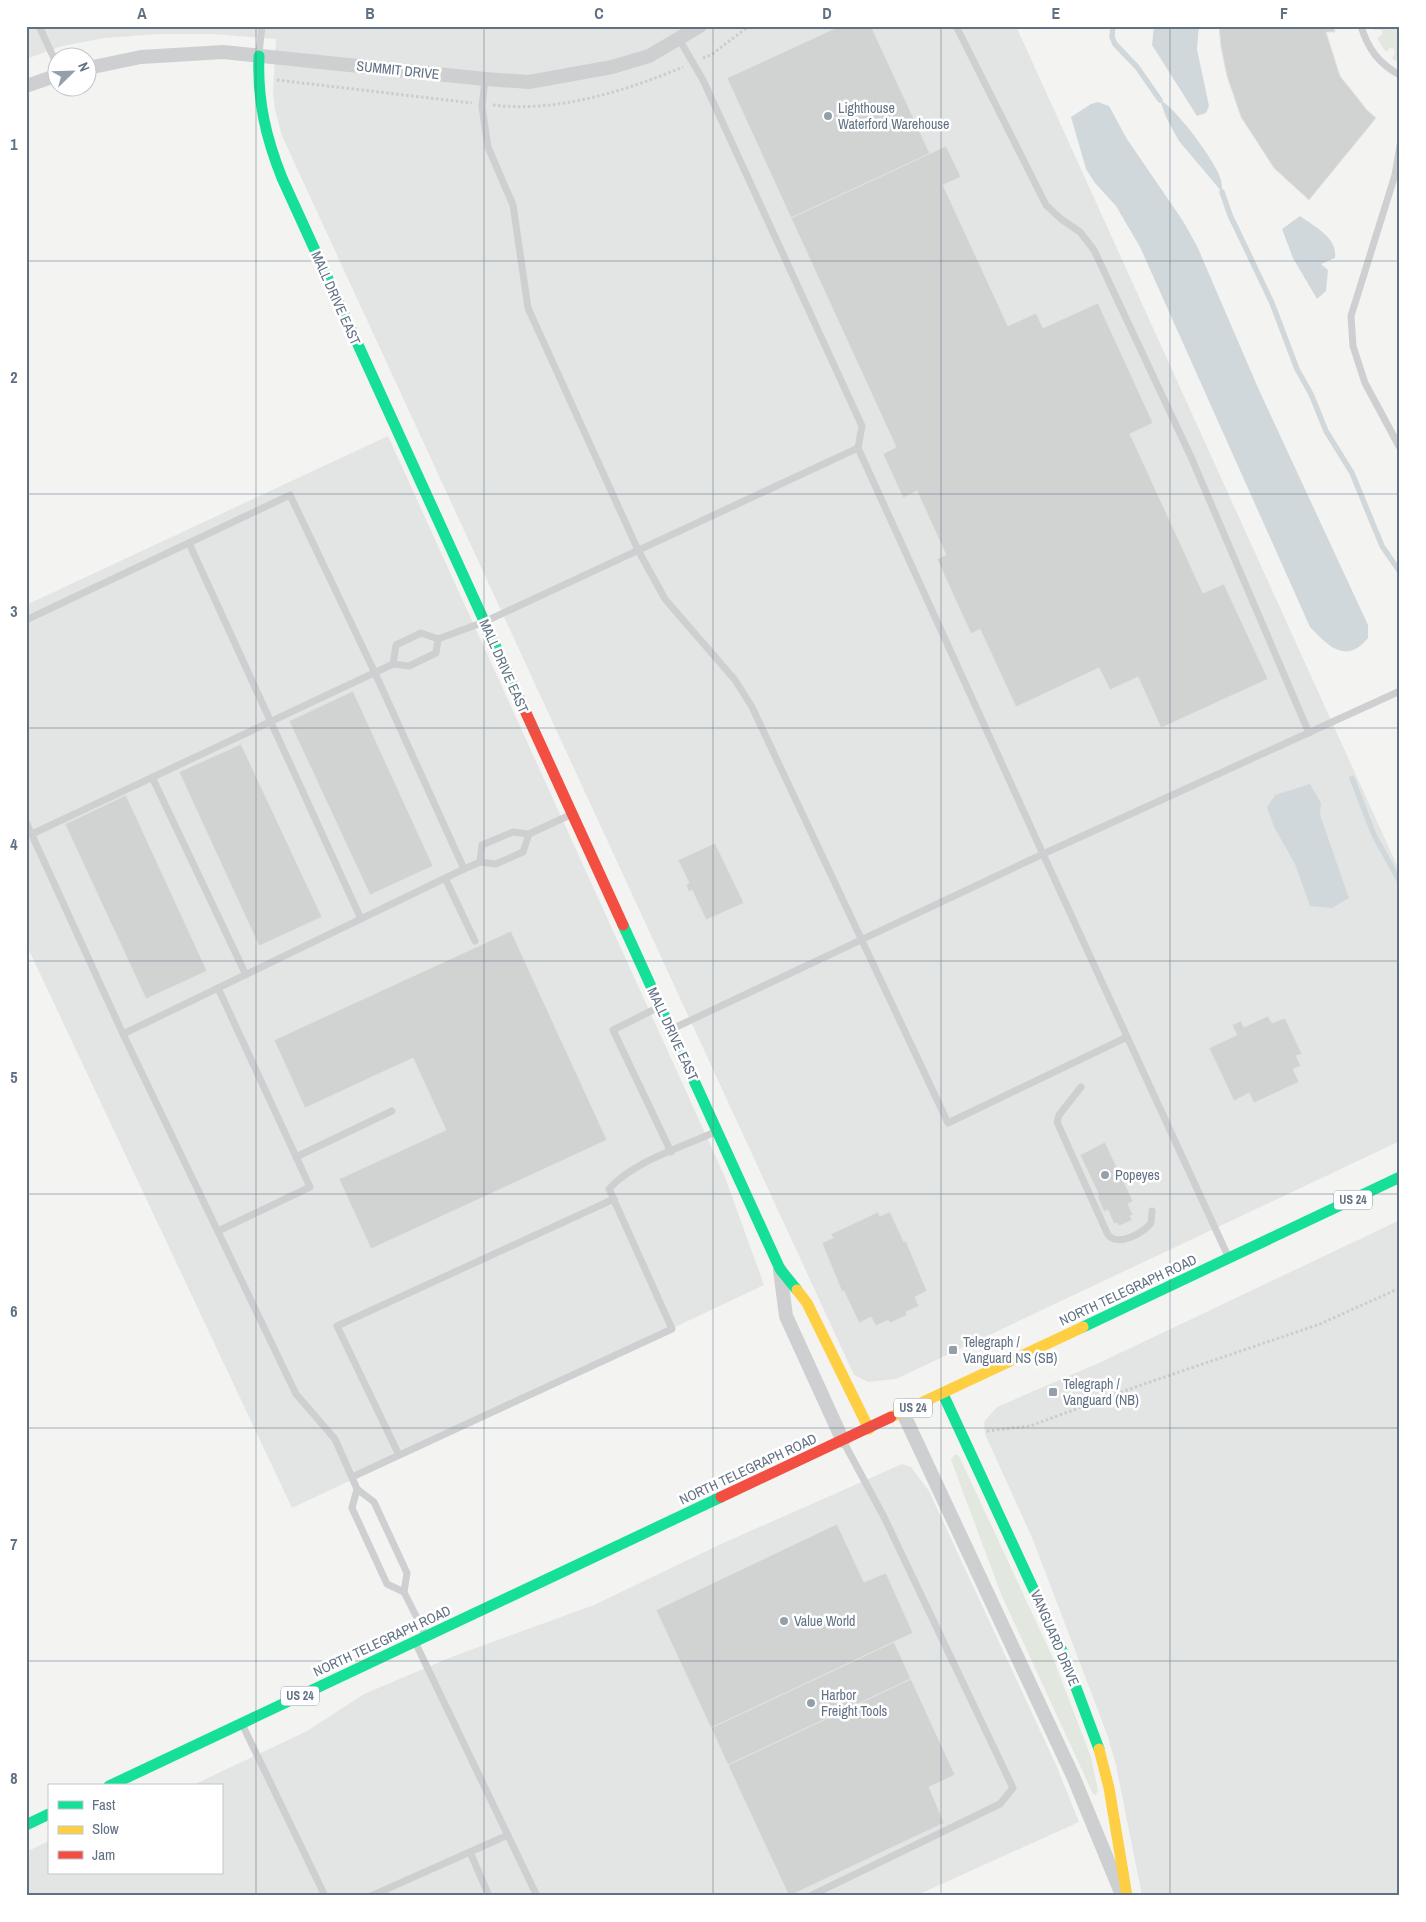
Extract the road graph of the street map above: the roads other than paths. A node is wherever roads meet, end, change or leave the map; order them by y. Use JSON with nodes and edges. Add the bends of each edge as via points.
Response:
{"nodes":[{"id":1,"x":39,"y":26,"type":"edge"},
{"id":2,"x":262,"y":26,"type":"edge"},
{"id":3,"x":700,"y":26,"type":"edge"},
{"id":4,"x":956,"y":26,"type":"edge"},
{"id":5,"x":1361,"y":26,"type":"edge"},
{"id":6,"x":681,"y":34,"type":"edge"},
{"id":7,"x":49,"y":48,"type":"edge"},
{"id":8,"x":259,"y":56,"type":"junction"},
{"id":9,"x":98,"y":66,"type":"edge"},
{"id":10,"x":1400,"y":75,"type":"edge"},
{"id":11,"x":48,"y":78,"type":"edge"},
{"id":12,"x":485,"y":79,"type":"junction"},
{"id":13,"x":26,"y":86,"type":"edge"},
{"id":14,"x":1400,"y":145,"type":"edge"},
{"id":15,"x":858,"y":448,"type":"junction"},
{"id":16,"x":1400,"y":448,"type":"edge"},
{"id":17,"x":189,"y":543,"type":"junction"},
{"id":18,"x":638,"y":550,"type":"junction"},
{"id":19,"x":26,"y":620,"type":"edge"},
{"id":20,"x":484,"y":622,"type":"junction"},
{"id":21,"x":438,"y":639,"type":"junction"},
{"id":22,"x":393,"y":664,"type":"junction"},
{"id":23,"x":375,"y":673,"type":"junction"},
{"id":24,"x":1400,"y":691,"type":"edge"},
{"id":25,"x":269,"y":723,"type":"junction"},
{"id":26,"x":1310,"y":732,"type":"junction"},
{"id":27,"x":152,"y":777,"type":"junction"},
{"id":28,"x":571,"y":815,"type":"junction"},
{"id":29,"x":26,"y":822,"type":"edge"},
{"id":30,"x":32,"y":834,"type":"junction"},
{"id":31,"x":530,"y":834,"type":"junction"},
{"id":32,"x":1042,"y":854,"type":"junction"},
{"id":33,"x":480,"y":862,"type":"junction"},
{"id":34,"x":464,"y":869,"type":"junction"},
{"id":35,"x":445,"y":878,"type":"junction"},
{"id":36,"x":361,"y":919,"type":"junction"},
{"id":37,"x":475,"y":941,"type":"dead end"},
{"id":38,"x":861,"y":941,"type":"junction"},
{"id":39,"x":246,"y":975,"type":"junction"},
{"id":40,"x":218,"y":988,"type":"junction"},
{"id":41,"x":660,"y":1007,"type":"junction"},
{"id":42,"x":670,"y":1030,"type":"junction"},
{"id":43,"x":123,"y":1034,"type":"junction"},
{"id":44,"x":1127,"y":1037,"type":"junction"},
{"id":45,"x":1081,"y":1087,"type":"dead end"},
{"id":46,"x":392,"y":1111,"type":"dead end"},
{"id":47,"x":718,"y":1131,"type":"junction"},
{"id":48,"x":671,"y":1152,"type":"junction"},
{"id":49,"x":296,"y":1156,"type":"junction"},
{"id":50,"x":1400,"y":1177,"type":"edge"},
{"id":51,"x":614,"y":1199,"type":"junction"},
{"id":52,"x":1152,"y":1211,"type":"dead end"},
{"id":53,"x":218,"y":1231,"type":"junction"},
{"id":54,"x":1230,"y":1259,"type":"junction"},
{"id":55,"x":780,"y":1269,"type":"junction"},
{"id":56,"x":943,"y":1394,"type":"junction"},
{"id":57,"x":903,"y":1413,"type":"junction"},
{"id":58,"x":869,"y":1429,"type":"junction"},
{"id":59,"x":843,"y":1441,"type":"junction"},
{"id":60,"x":399,"y":1456,"type":"junction"},
{"id":61,"x":352,"y":1477,"type":"junction"},
{"id":62,"x":357,"y":1490,"type":"junction"},
{"id":63,"x":404,"y":1592,"type":"junction"},
{"id":64,"x":426,"y":1636,"type":"junction"},
{"id":65,"x":415,"y":1642,"type":"junction"},
{"id":66,"x":241,"y":1724,"type":"junction"},
{"id":67,"x":113,"y":1784,"type":"edge"},
{"id":68,"x":48,"y":1814,"type":"edge"},
{"id":69,"x":26,"y":1825,"type":"edge"},
{"id":70,"x":508,"y":1835,"type":"junction"},
{"id":71,"x":470,"y":1852,"type":"junction"},
{"id":72,"x":325,"y":1896,"type":"edge"},
{"id":73,"x":371,"y":1896,"type":"edge"},
{"id":74,"x":489,"y":1896,"type":"edge"},
{"id":75,"x":537,"y":1896,"type":"edge"},
{"id":76,"x":810,"y":1896,"type":"edge"},
{"id":77,"x":1122,"y":1896,"type":"edge"},
{"id":78,"x":1127,"y":1896,"type":"edge"}],
"edges":[{"from":1,"to":7,"type":"lane"},
{"from":2,"to":8,"type":"lane"},
{"from":3,"to":6,"type":"street","name":"SUMMIT DRIVE"},
{"from":4,"to":26,"type":"lane","via":[[1046,205],[1080,232],[1094,250],[1191,457]]},
{"from":5,"to":10,"type":"lane","via":[[1371,50],[1389,69]]},
{"from":6,"to":12,"type":"street","name":"SUMMIT DRIVE","via":[[649,56],[570,76],[529,82]]},
{"from":6,"to":15,"type":"lane","via":[[862,426]]},
{"from":8,"to":9,"type":"street","name":"SUMMIT DRIVE","via":[[223,52],[141,57]]},
{"from":8,"to":12,"type":"street","name":"SUMMIT DRIVE"},
{"from":8,"to":20,"type":"street","name":"MALL DRIVE EAST","via":[[259,110],[268,144]]},
{"from":11,"to":13,"type":"street"},
{"from":12,"to":18,"type":"lane","via":[[482,108],[488,147],[513,205],[528,308]]},
{"from":14,"to":16,"type":"lane","via":[[1395,175],[1351,316],[1353,346],[1365,383]]},
{"from":15,"to":18,"type":"lane"},
{"from":15,"to":32,"type":"lane"},
{"from":17,"to":19,"type":"lane"},
{"from":17,"to":23,"type":"lane","via":[[290,495]]},
{"from":17,"to":25,"type":"lane"},
{"from":18,"to":20,"type":"lane"},
{"from":18,"to":38,"type":"lane","via":[[665,599],[735,680],[752,707]]},
{"from":20,"to":21,"type":"lane"},
{"from":20,"to":28,"type":"street","name":"MALL DRIVE EAST"},
{"from":21,"to":22,"type":"lane","via":[[436,653],[409,666]]},
{"from":21,"to":22,"type":"lane","via":[[421,633],[396,645]]},
{"from":22,"to":23,"type":"lane"},
{"from":23,"to":25,"type":"lane"},
{"from":23,"to":34,"type":"lane"},
{"from":24,"to":26,"type":"lane"},
{"from":25,"to":27,"type":"lane"},
{"from":25,"to":36,"type":"lane"},
{"from":26,"to":32,"type":"lane"},
{"from":27,"to":30,"type":"lane"},
{"from":27,"to":39,"type":"lane"},
{"from":28,"to":31,"type":"lane"},
{"from":28,"to":41,"type":"street","name":"MALL DRIVE EAST"},
{"from":29,"to":30,"type":"lane"},
{"from":30,"to":43,"type":"lane"},
{"from":31,"to":33,"type":"lane","via":[[523,852],[496,864]]},
{"from":31,"to":33,"type":"lane","via":[[513,832],[482,844]]},
{"from":32,"to":38,"type":"lane"},
{"from":32,"to":44,"type":"lane"},
{"from":33,"to":34,"type":"lane"},
{"from":34,"to":35,"type":"lane"},
{"from":35,"to":36,"type":"lane"},
{"from":35,"to":37,"type":"lane"},
{"from":36,"to":39,"type":"lane"},
{"from":38,"to":42,"type":"lane"},
{"from":38,"to":44,"type":"lane","via":[[948,1123]]},
{"from":39,"to":40,"type":"lane"},
{"from":40,"to":43,"type":"lane"},
{"from":40,"to":49,"type":"lane"},
{"from":41,"to":42,"type":"street","name":"MALL DRIVE EAST"},
{"from":41,"to":48,"type":"lane","via":[[614,1030]]},
{"from":42,"to":47,"type":"street","name":"MALL DRIVE EAST"},
{"from":43,"to":53,"type":"lane"},
{"from":44,"to":54,"type":"lane"},
{"from":45,"to":52,"type":"lane","via":[[1057,1122],[1108,1235],[1118,1241],[1143,1231],[1152,1223]]},
{"from":46,"to":49,"type":"lane"},
{"from":47,"to":48,"type":"lane"},
{"from":47,"to":55,"type":"street","name":"MALL DRIVE EAST"},
{"from":48,"to":51,"type":"lane","via":[[619,1177],[609,1189]]},
{"from":49,"to":53,"type":"lane","via":[[310,1187]]},
{"from":50,"to":54,"type":"street","name":"NORTH TELEGRAPH ROAD","number":"US 24"},
{"from":51,"to":60,"type":"lane","via":[[672,1329]]},
{"from":51,"to":60,"type":"lane","via":[[337,1326]]},
{"from":53,"to":61,"type":"lane","via":[[296,1394],[336,1439]]},
{"from":54,"to":56,"type":"street","name":"NORTH TELEGRAPH ROAD","number":"US 24"},
{"from":55,"to":58,"type":"street","name":"MALL DRIVE EAST","via":[[807,1304]]},
{"from":55,"to":59,"type":"street","name":"MALL DRIVE EAST","via":[[786,1316]]},
{"from":56,"to":57,"type":"street","name":"NORTH TELEGRAPH ROAD","number":"US 24"},
{"from":56,"to":78,"type":"street","name":"VANGUARD DRIVE","via":[[1063,1653],[1097,1743],[1109,1788]]},
{"from":57,"to":58,"type":"street","name":"NORTH TELEGRAPH ROAD","number":"US 24"},
{"from":57,"to":77,"type":"street","via":[[1073,1776]]},
{"from":58,"to":59,"type":"street","name":"NORTH TELEGRAPH ROAD","number":"US 24"},
{"from":59,"to":64,"type":"street","name":"NORTH TELEGRAPH ROAD","number":"US 24"},
{"from":59,"to":76,"type":"lane","via":[[884,1517],[1013,1788],[1000,1804]]},
{"from":60,"to":61,"type":"lane"},
{"from":61,"to":62,"type":"lane"},
{"from":62,"to":63,"type":"lane","via":[[374,1502],[381,1516],[407,1573]]},
{"from":62,"to":63,"type":"lane","via":[[352,1508],[387,1584]]},
{"from":63,"to":64,"type":"lane"},
{"from":64,"to":65,"type":"street","name":"NORTH TELEGRAPH ROAD","number":"US 24"},
{"from":65,"to":66,"type":"street","name":"NORTH TELEGRAPH ROAD","number":"US 24"},
{"from":65,"to":70,"type":"lane"},
{"from":66,"to":67,"type":"street","name":"NORTH TELEGRAPH ROAD","number":"US 24"},
{"from":66,"to":72,"type":"lane"},
{"from":68,"to":69,"type":"street"},
{"from":70,"to":71,"type":"lane"},
{"from":70,"to":75,"type":"lane"},
{"from":71,"to":73,"type":"lane"},
{"from":71,"to":74,"type":"lane"}]}
